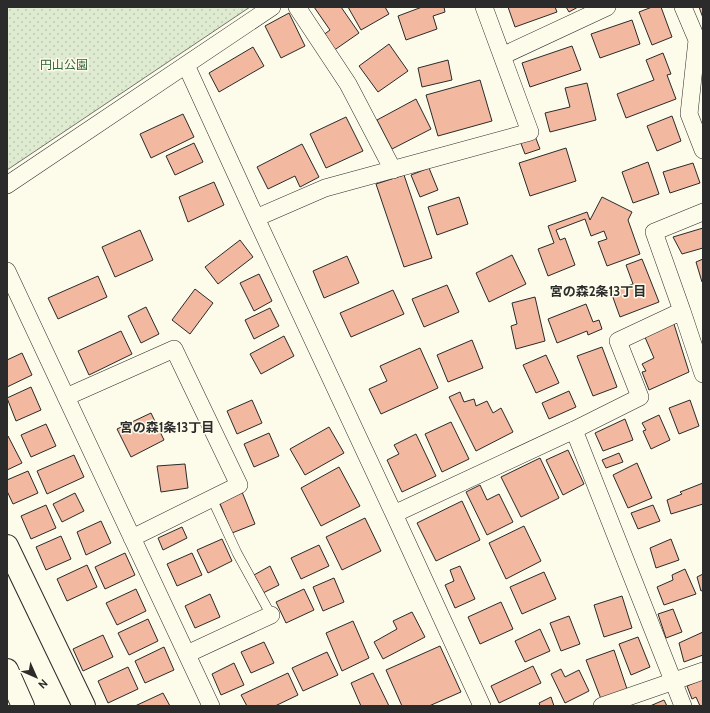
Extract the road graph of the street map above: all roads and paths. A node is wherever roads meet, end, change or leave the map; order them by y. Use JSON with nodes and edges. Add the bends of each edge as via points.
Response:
{"nodes":[{"id":1,"x":272,"y":7,"type":"edge"},
{"id":2,"x":297,"y":7,"type":"edge"},
{"id":3,"x":484,"y":7,"type":"edge"},
{"id":4,"x":607,"y":7,"type":"edge"},
{"id":5,"x":683,"y":7,"type":"edge"},
{"id":6,"x":502,"y":56,"type":"junction"},
{"id":7,"x":186,"y":65,"type":"junction"},
{"id":8,"x":703,"y":150,"type":"edge"},
{"id":9,"x":393,"y":170,"type":"junction"},
{"id":10,"x":7,"y":185,"type":"edge"},
{"id":11,"x":703,"y":212,"type":"edge"},
{"id":12,"x":256,"y":218,"type":"junction"},
{"id":13,"x":7,"y":271,"type":"edge"},
{"id":14,"x":682,"y":311,"type":"junction"},
{"id":15,"x":703,"y":374,"type":"edge"},
{"id":16,"x":66,"y":397,"type":"junction"},
{"id":17,"x":574,"y":430,"type":"junction"},
{"id":18,"x":212,"y":499,"type":"junction"},
{"id":19,"x":394,"y":514,"type":"junction"},
{"id":20,"x":132,"y":538,"type":"junction"},
{"id":21,"x":7,"y":546,"type":"edge"},
{"id":22,"x":271,"y":615,"type":"joint"},
{"id":23,"x":186,"y":654,"type":"junction"},
{"id":24,"x":7,"y":670,"type":"edge"},
{"id":25,"x":703,"y":671,"type":"edge"},
{"id":26,"x":672,"y":681,"type":"junction"},
{"id":27,"x":23,"y":706,"type":"edge"},
{"id":28,"x":84,"y":706,"type":"edge"},
{"id":29,"x":211,"y":706,"type":"edge"},
{"id":30,"x":482,"y":706,"type":"edge"},
{"id":31,"x":602,"y":706,"type":"edge"},
{"id":32,"x":683,"y":706,"type":"edge"}],
"edges":[{"from":1,"to":7,"type":"street"},
{"from":2,"to":9,"type":"street","via":[[348,84]]},
{"from":3,"to":6,"type":"street"},
{"from":4,"to":6,"type":"street"},
{"from":5,"to":8,"type":"street","via":[[697,40],[689,114]]},
{"from":6,"to":9,"type":"street","via":[[530,132]]},
{"from":7,"to":10,"type":"street"},
{"from":7,"to":12,"type":"street"},
{"from":9,"to":12,"type":"street","via":[[325,188]]},
{"from":11,"to":14,"type":"street","via":[[654,232]]},
{"from":12,"to":19,"type":"street"},
{"from":13,"to":16,"type":"street"},
{"from":14,"to":15,"type":"street"},
{"from":14,"to":17,"type":"street","via":[[618,341],[640,397]]},
{"from":16,"to":18,"type":"street","via":[[174,348],[239,484]]},
{"from":16,"to":20,"type":"street"},
{"from":17,"to":19,"type":"street"},
{"from":17,"to":26,"type":"street"},
{"from":18,"to":20,"type":"street"},
{"from":18,"to":22,"type":"lane","via":[[237,554]]},
{"from":19,"to":30,"type":"street"},
{"from":20,"to":23,"type":"street"},
{"from":21,"to":28,"type":"street"},
{"from":22,"to":23,"type":"street"},
{"from":23,"to":29,"type":"street"},
{"from":24,"to":27,"type":"street"},
{"from":25,"to":26,"type":"street"},
{"from":26,"to":31,"type":"street"},
{"from":26,"to":32,"type":"street"}]}
